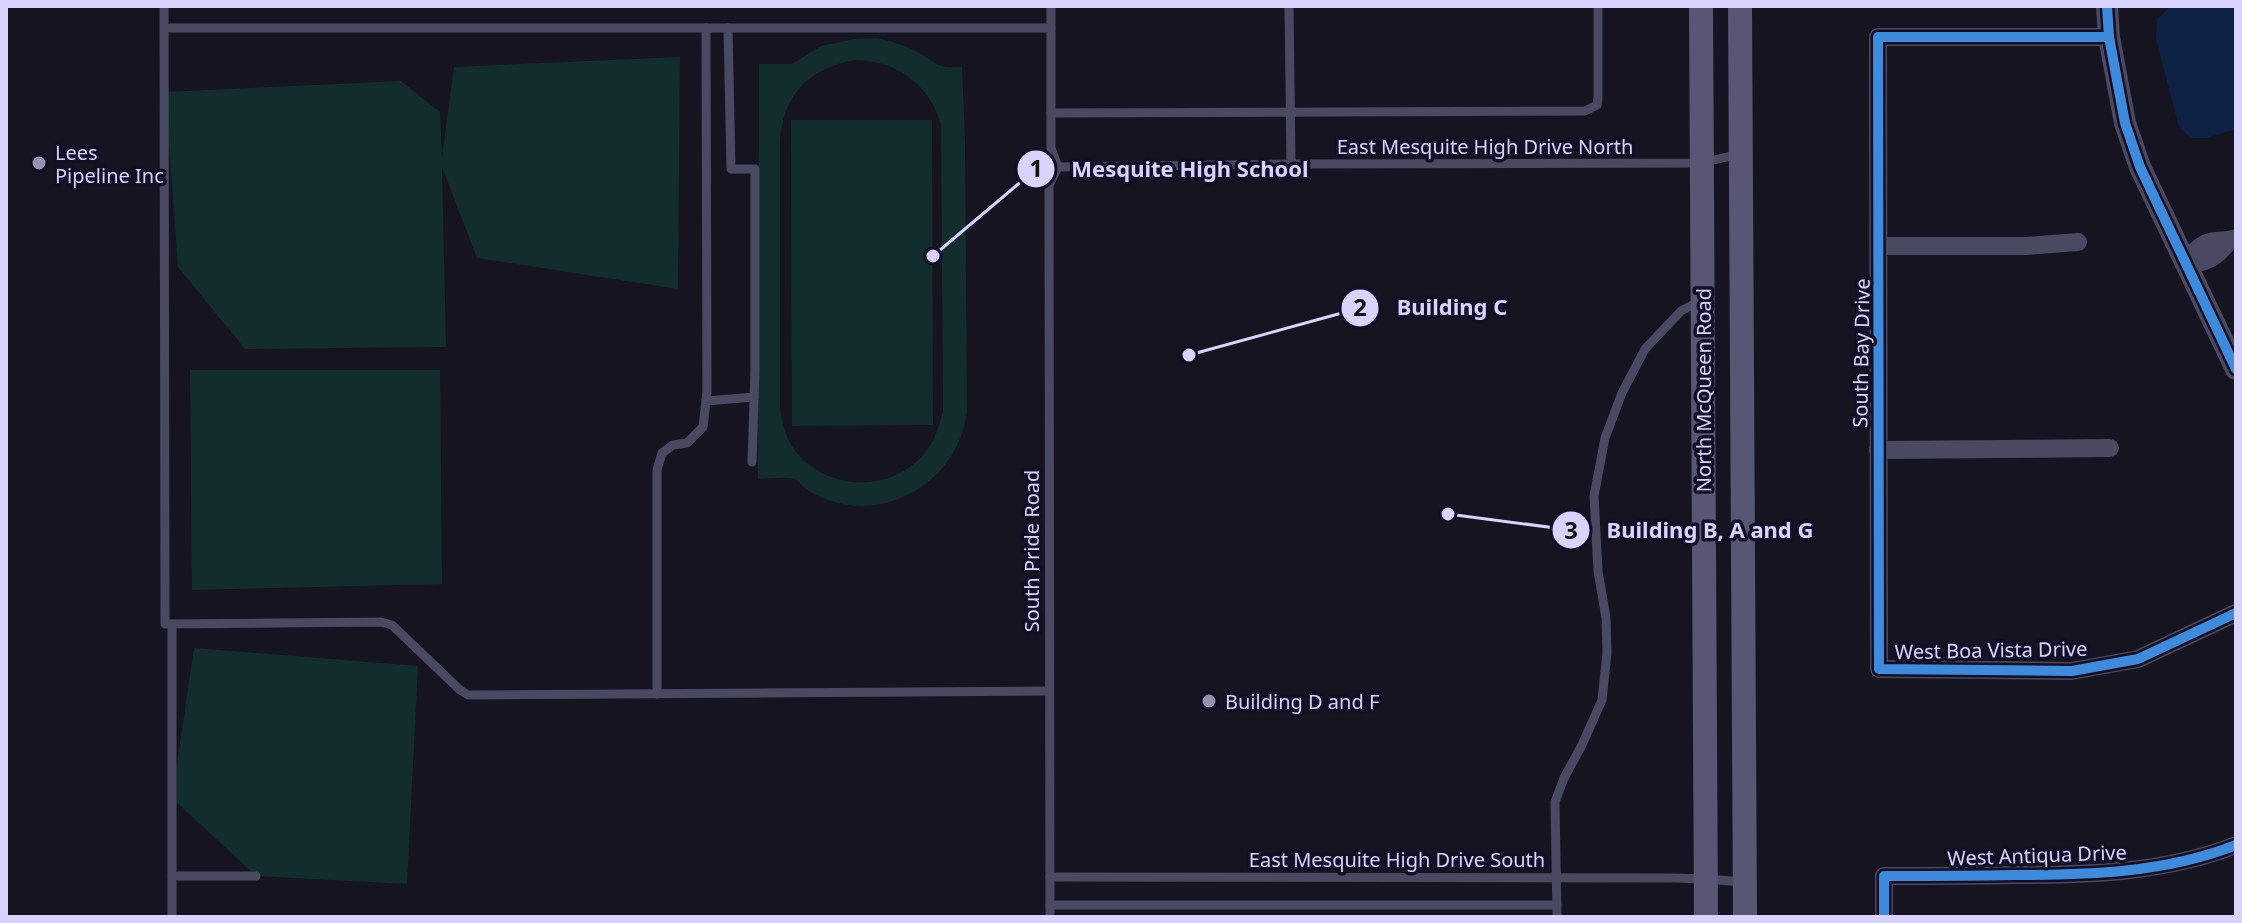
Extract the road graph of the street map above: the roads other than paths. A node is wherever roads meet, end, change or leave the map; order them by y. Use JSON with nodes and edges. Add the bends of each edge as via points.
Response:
{"nodes":[{"id":1,"x":164,"y":6,"type":"edge"},
{"id":2,"x":1051,"y":6,"type":"edge"},
{"id":3,"x":1289,"y":6,"type":"edge"},
{"id":4,"x":1598,"y":6,"type":"edge"},
{"id":5,"x":1701,"y":6,"type":"edge"},
{"id":6,"x":1740,"y":6,"type":"edge"},
{"id":7,"x":2107,"y":6,"type":"edge"},
{"id":8,"x":165,"y":28,"type":"junction"},
{"id":9,"x":706,"y":28,"type":"junction"},
{"id":10,"x":728,"y":28,"type":"junction"},
{"id":11,"x":1051,"y":28,"type":"junction"},
{"id":12,"x":2109,"y":37,"type":"junction"},
{"id":13,"x":1290,"y":112,"type":"junction"},
{"id":14,"x":1051,"y":113,"type":"junction"},
{"id":15,"x":1739,"y":154,"type":"junction"},
{"id":16,"x":1702,"y":163,"type":"junction"},
{"id":17,"x":1291,"y":164,"type":"junction"},
{"id":18,"x":1058,"y":167,"type":"junction"},
{"id":19,"x":2233,"y":240,"type":"edge"},
{"id":20,"x":2078,"y":242,"type":"dead end"},
{"id":21,"x":1880,"y":246,"type":"junction"},
{"id":22,"x":2186,"y":264,"type":"junction"},
{"id":23,"x":1703,"y":299,"type":"junction"},
{"id":24,"x":2236,"y":369,"type":"edge"},
{"id":25,"x":754,"y":397,"type":"junction"},
{"id":26,"x":706,"y":401,"type":"junction"},
{"id":27,"x":2110,"y":448,"type":"dead end"},
{"id":28,"x":1878,"y":450,"type":"junction"},
{"id":29,"x":752,"y":462,"type":"dead end"},
{"id":30,"x":2236,"y":613,"type":"edge"},
{"id":31,"x":172,"y":624,"type":"junction"},
{"id":32,"x":1879,"y":669,"type":"joint"},
{"id":33,"x":1049,"y":691,"type":"junction"},
{"id":34,"x":657,"y":694,"type":"junction"},
{"id":35,"x":2236,"y":845,"type":"edge"},
{"id":36,"x":172,"y":876,"type":"junction"},
{"id":37,"x":256,"y":876,"type":"dead end"},
{"id":38,"x":1050,"y":877,"type":"junction"},
{"id":39,"x":1557,"y":878,"type":"junction"},
{"id":40,"x":1706,"y":879,"type":"junction"},
{"id":41,"x":1744,"y":883,"type":"junction"},
{"id":42,"x":1050,"y":905,"type":"junction"},
{"id":43,"x":1557,"y":905,"type":"junction"},
{"id":44,"x":172,"y":917,"type":"edge"},
{"id":45,"x":1050,"y":917,"type":"edge"},
{"id":46,"x":1557,"y":917,"type":"edge"},
{"id":47,"x":1706,"y":917,"type":"edge"},
{"id":48,"x":1745,"y":917,"type":"edge"},
{"id":49,"x":1884,"y":917,"type":"edge"}],
"edges":[{"from":1,"to":8,"type":"lane"},
{"from":2,"to":11,"type":"lane"},
{"from":3,"to":13,"type":"lane"},
{"from":4,"to":13,"type":"lane","via":[[1598,98],[1592,109]]},
{"from":5,"to":16,"type":"main road","name":"North McQueen Road"},
{"from":6,"to":15,"type":"main road","name":"North McQueen Road"},
{"from":7,"to":12,"type":"street"},
{"from":8,"to":9,"type":"lane"},
{"from":8,"to":31,"type":"lane","via":[[165,624]]},
{"from":9,"to":10,"type":"lane"},
{"from":9,"to":26,"type":"lane"},
{"from":10,"to":11,"type":"lane"},
{"from":10,"to":25,"type":"lane","via":[[731,169],[755,169]]},
{"from":11,"to":14,"type":"lane"},
{"from":12,"to":21,"type":"street","name":"South Bay Drive","via":[[1878,37]]},
{"from":12,"to":22,"type":"street","via":[[2125,123]]},
{"from":13,"to":14,"type":"lane"},
{"from":13,"to":17,"type":"lane"},
{"from":14,"to":18,"type":"lane","via":[[1051,148]]},
{"from":15,"to":16,"type":"lane","name":"East Mesquite High Drive North"},
{"from":15,"to":41,"type":"main road","name":"North McQueen Road"},
{"from":16,"to":17,"type":"lane","name":"East Mesquite High Drive North"},
{"from":16,"to":23,"type":"main road","name":"North McQueen Road"},
{"from":17,"to":18,"type":"lane","name":"East Mesquite High Drive North"},
{"from":18,"to":33,"type":"lane","name":"South Pride Road","via":[[1049,185]]},
{"from":19,"to":22,"type":"street","via":[[2211,241]]},
{"from":20,"to":21,"type":"street"},
{"from":21,"to":28,"type":"street","name":"South Bay Drive"},
{"from":22,"to":24,"type":"street"},
{"from":23,"to":39,"type":"lane","via":[[1681,311],[1645,349],[1605,438],[1594,496],[1606,618],[1602,700],[1555,802]]},
{"from":23,"to":40,"type":"main road","name":"North McQueen Road"},
{"from":25,"to":26,"type":"lane"},
{"from":25,"to":29,"type":"lane"},
{"from":26,"to":34,"type":"lane","via":[[703,427],[687,443],[662,453],[657,470]]},
{"from":27,"to":28,"type":"street"},
{"from":28,"to":32,"type":"street","name":"South Bay Drive"},
{"from":30,"to":32,"type":"street","name":"West Boa Vista Drive","via":[[2138,659],[2072,671]]},
{"from":31,"to":34,"type":"lane","via":[[381,622],[392,625],[468,695]]},
{"from":31,"to":36,"type":"lane"},
{"from":33,"to":34,"type":"lane"},
{"from":33,"to":38,"type":"lane","name":"South Pride Road"},
{"from":35,"to":49,"type":"street","name":"West Antiqua Drive","via":[[2138,870],[1884,876]]},
{"from":36,"to":37,"type":"lane"},
{"from":36,"to":44,"type":"lane"},
{"from":38,"to":39,"type":"lane","name":"East Mesquite High Drive South"},
{"from":38,"to":42,"type":"lane","name":"South Pride Road"},
{"from":39,"to":40,"type":"lane","name":"East Mesquite High Drive South"},
{"from":39,"to":43,"type":"lane"},
{"from":40,"to":41,"type":"lane","name":"East Mesquite High Drive South"},
{"from":40,"to":47,"type":"main road","name":"North McQueen Road"},
{"from":41,"to":48,"type":"main road","name":"North McQueen Road"},
{"from":42,"to":43,"type":"lane"},
{"from":42,"to":45,"type":"lane","name":"South Pride Road"},
{"from":43,"to":46,"type":"lane"}]}
